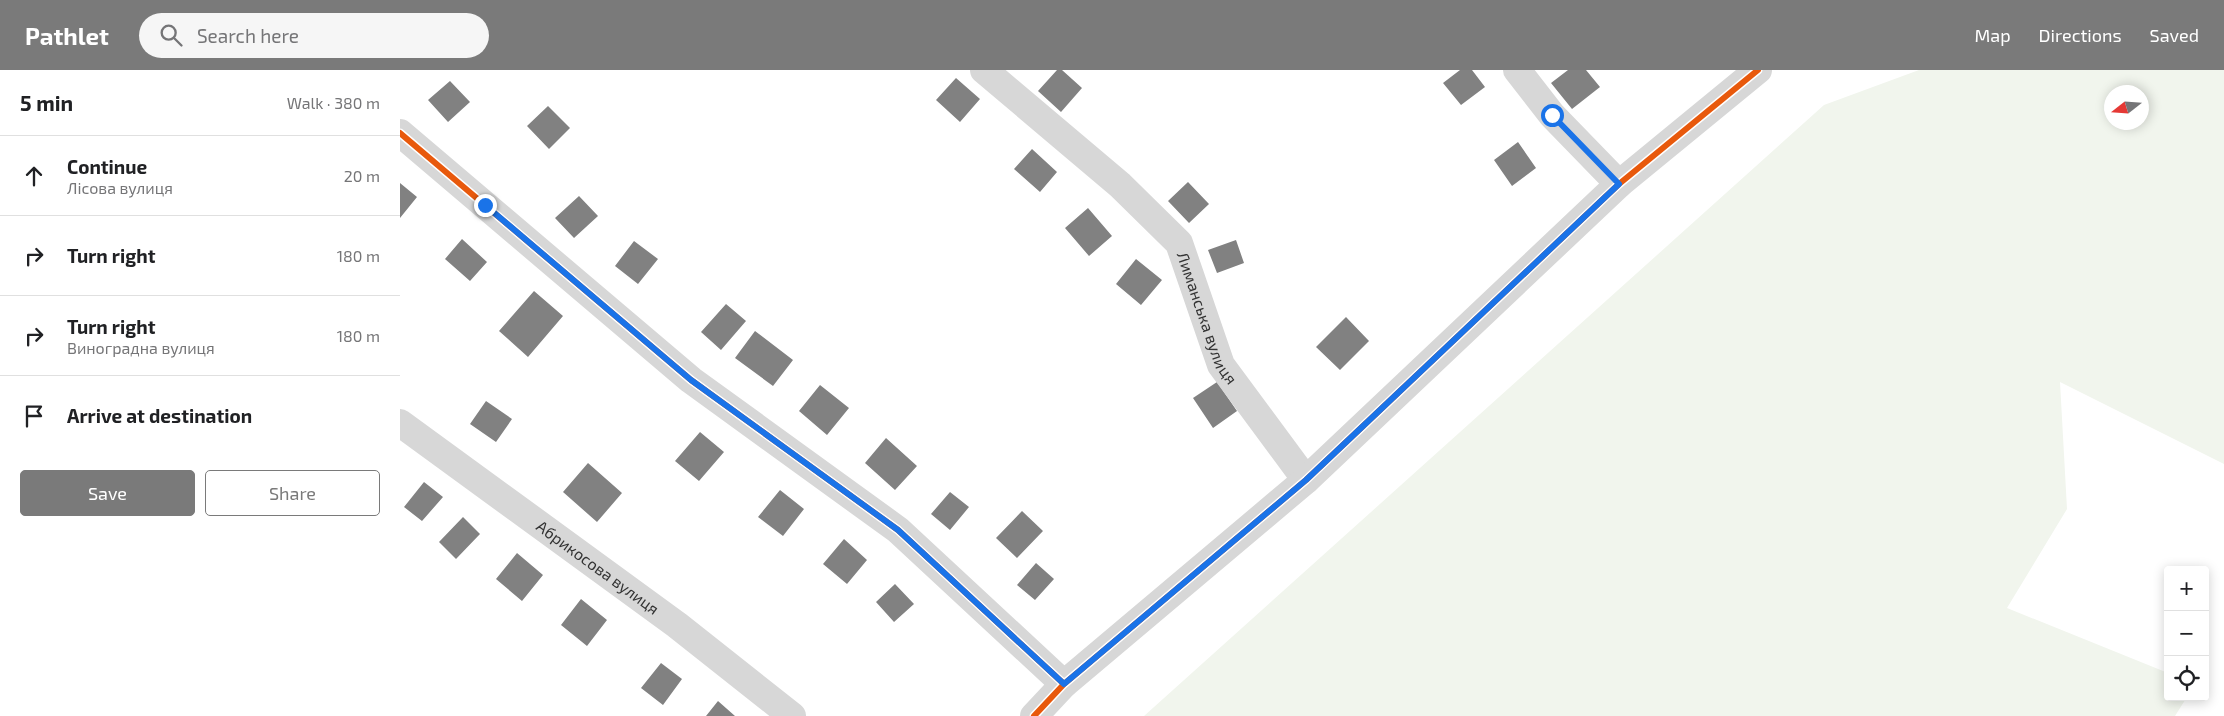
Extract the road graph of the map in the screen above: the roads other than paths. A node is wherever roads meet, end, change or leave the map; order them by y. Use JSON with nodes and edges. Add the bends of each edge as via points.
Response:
{"nodes":[{"id":1,"x":984,"y":70,"type":"edge"},
{"id":2,"x":1518,"y":70,"type":"edge"},
{"id":3,"x":1758,"y":70,"type":"edge"},
{"id":4,"x":400,"y":133,"type":"edge"},
{"id":5,"x":1619,"y":184,"type":"junction"},
{"id":6,"x":400,"y":423,"type":"edge"},
{"id":7,"x":1306,"y":480,"type":"junction"},
{"id":8,"x":1064,"y":684,"type":"junction"},
{"id":9,"x":792,"y":716,"type":"edge"},
{"id":10,"x":1034,"y":716,"type":"edge"}],
"edges":[{"from":1,"to":7,"type":"street","name":"Лиманська вулиця","via":[[1120,185],[1179,243],[1222,364]]},
{"from":2,"to":5,"type":"street","via":[[1552,115]]},
{"from":3,"to":5,"type":"street"},
{"from":4,"to":8,"type":"street","via":[[691,380],[898,530]]},
{"from":5,"to":7,"type":"street"},
{"from":6,"to":9,"type":"street","name":"Абрикосова вулиця","via":[[678,626]]},
{"from":7,"to":8,"type":"street"},
{"from":8,"to":10,"type":"street"}]}
